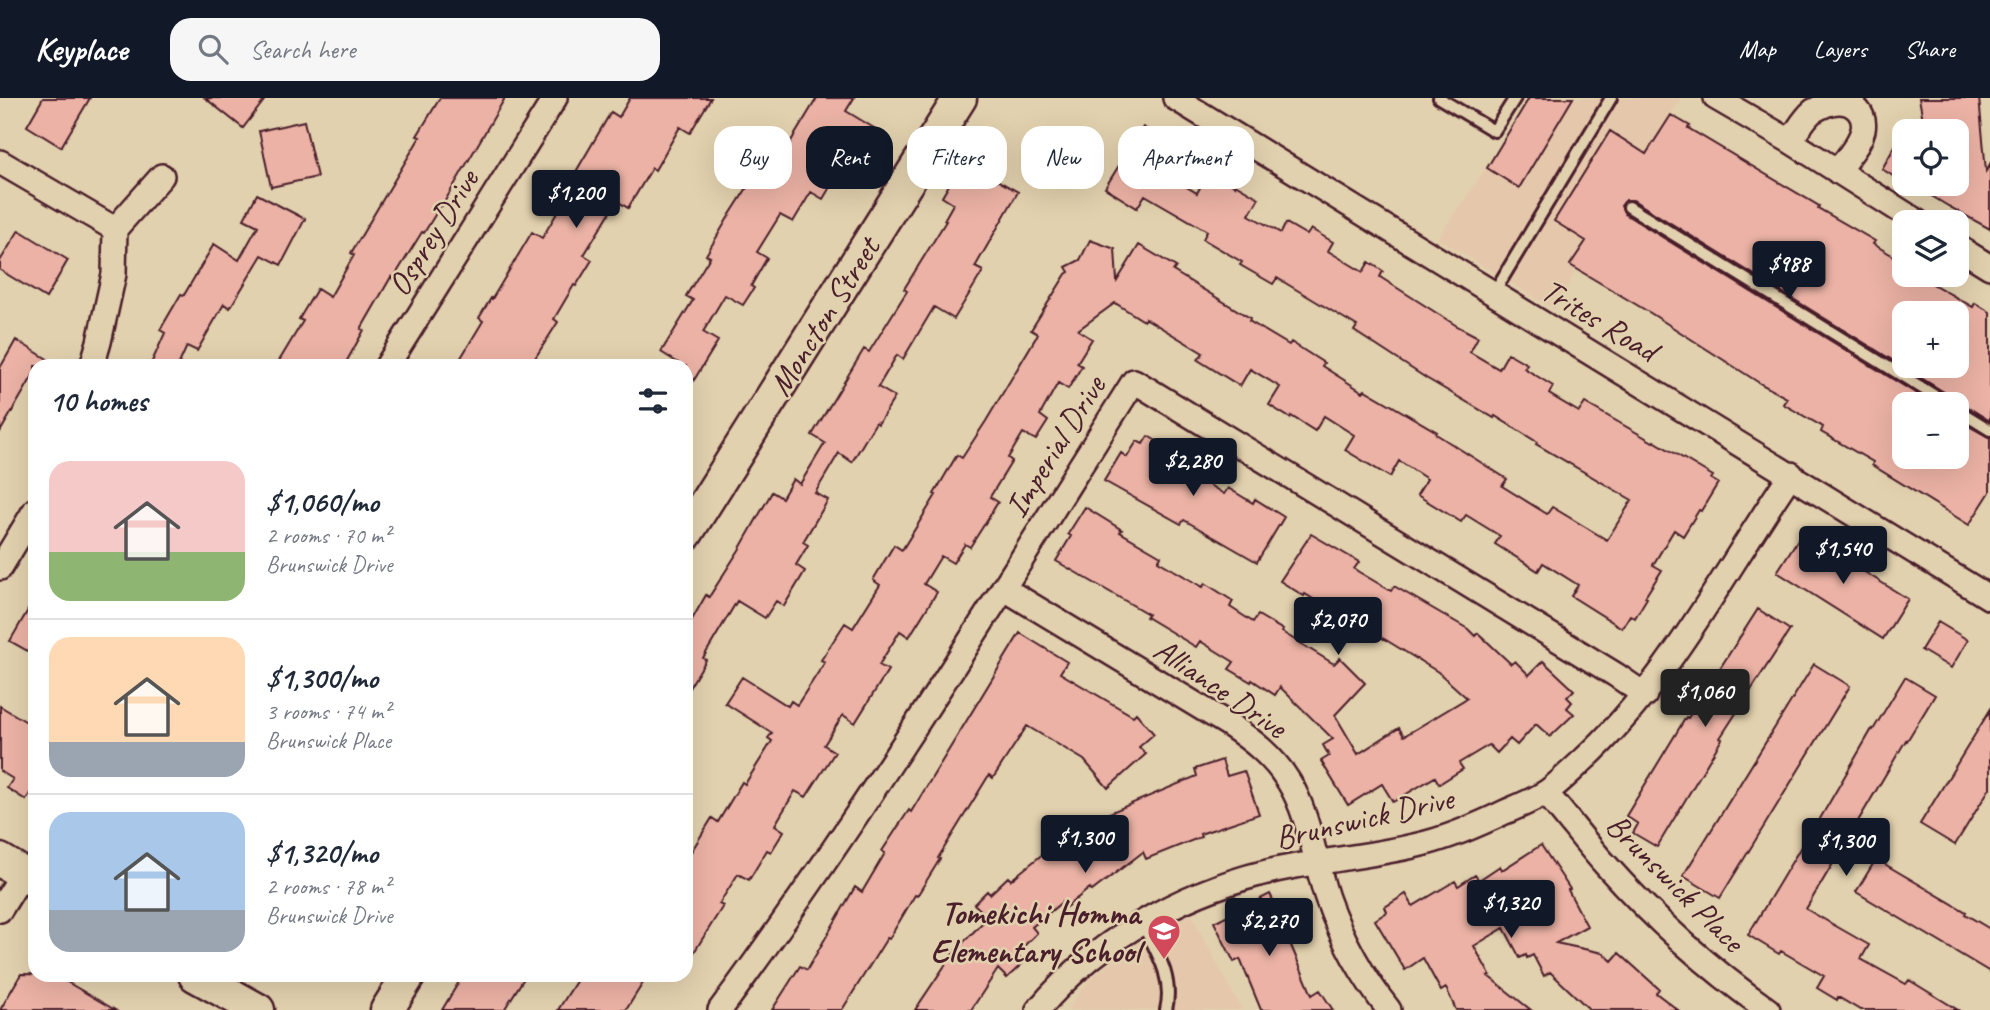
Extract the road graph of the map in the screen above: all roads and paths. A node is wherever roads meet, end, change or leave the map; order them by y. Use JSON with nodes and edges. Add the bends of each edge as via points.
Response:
{"nodes":[{"id":1,"x":555,"y":98,"type":"edge"},
{"id":2,"x":960,"y":98,"type":"edge"},
{"id":3,"x":1175,"y":98,"type":"edge"},
{"id":4,"x":1439,"y":98,"type":"edge"},
{"id":5,"x":1515,"y":98,"type":"edge"},
{"id":6,"x":1611,"y":98,"type":"edge"},
{"id":7,"x":1716,"y":98,"type":"edge"},
{"id":8,"x":1790,"y":141,"type":"junction"},
{"id":9,"x":0,"y":162,"type":"edge"},
{"id":10,"x":1838,"y":172,"type":"junction"},
{"id":11,"x":162,"y":176,"type":"dead end"},
{"id":12,"x":1629,"y":207,"type":"dead end"},
{"id":13,"x":1899,"y":210,"type":"edge"},
{"id":14,"x":116,"y":229,"type":"junction"},
{"id":15,"x":1969,"y":254,"type":"edge"},
{"id":16,"x":1990,"y":267,"type":"edge"},
{"id":17,"x":1493,"y":294,"type":"junction"},
{"id":18,"x":94,"y":359,"type":"edge"},
{"id":19,"x":391,"y":359,"type":"edge"},
{"id":20,"x":1929,"y":392,"type":"edge"},
{"id":21,"x":1969,"y":417,"type":"edge"},
{"id":22,"x":1990,"y":430,"type":"edge"},
{"id":23,"x":1791,"y":474,"type":"junction"},
{"id":24,"x":693,"y":523,"type":"edge"},
{"id":25,"x":28,"y":526,"type":"edge"},
{"id":26,"x":0,"y":568,"type":"edge"},
{"id":27,"x":1003,"y":588,"type":"junction"},
{"id":28,"x":1988,"y":592,"type":"edge"},
{"id":29,"x":1645,"y":695,"type":"junction"},
{"id":30,"x":1546,"y":793,"type":"junction"},
{"id":31,"x":1317,"y":862,"type":"junction"},
{"id":32,"x":19,"y":871,"type":"edge"},
{"id":33,"x":0,"y":910,"type":"edge"},
{"id":34,"x":1142,"y":923,"type":"junction"},
{"id":35,"x":208,"y":982,"type":"edge"},
{"id":36,"x":405,"y":982,"type":"edge"},
{"id":37,"x":258,"y":1010,"type":"edge"},
{"id":38,"x":387,"y":1010,"type":"edge"},
{"id":39,"x":720,"y":1010,"type":"edge"},
{"id":40,"x":1038,"y":1010,"type":"edge"},
{"id":41,"x":1166,"y":1010,"type":"edge"},
{"id":42,"x":1389,"y":1010,"type":"edge"},
{"id":43,"x":1768,"y":1010,"type":"edge"}],
"edges":[{"from":1,"to":19,"type":"street","name":"Osprey Drive"},
{"from":2,"to":24,"type":"street","name":"Moncton Street"},
{"from":3,"to":17,"type":"street","name":"Trites Road"},
{"from":4,"to":5,"type":"lane","via":[[1494,131]]},
{"from":6,"to":17,"type":"lane"},
{"from":7,"to":8,"type":"street"},
{"from":8,"to":10,"type":"street"},
{"from":8,"to":10,"type":"street","via":[[1811,112],[1824,106],[1839,102],[1859,110],[1864,128]]},
{"from":9,"to":14,"type":"street"},
{"from":10,"to":13,"type":"street"},
{"from":11,"to":14,"type":"street"},
{"from":12,"to":20,"type":"lane"},
{"from":14,"to":18,"type":"street","via":[[114,274]]},
{"from":15,"to":16,"type":"street"},
{"from":17,"to":23,"type":"street","name":"Trites Road"},
{"from":21,"to":22,"type":"lane"},
{"from":23,"to":28,"type":"street","name":"Trites Road"},
{"from":23,"to":29,"type":"street","name":"Brunswick Drive"},
{"from":25,"to":26,"type":"street"},
{"from":27,"to":29,"type":"street","name":"Imperial Drive","via":[[1134,381]]},
{"from":27,"to":31,"type":"street","name":"Alliance Drive","via":[[1257,744],[1291,784]]},
{"from":27,"to":39,"type":"street","name":"Imperial Drive","via":[[853,822]]},
{"from":29,"to":30,"type":"street","name":"Brunswick Drive","via":[[1601,744]]},
{"from":30,"to":31,"type":"street","name":"Brunswick Drive","via":[[1428,842]]},
{"from":30,"to":43,"type":"street","name":"Brunswick Place","via":[[1665,927]]},
{"from":31,"to":34,"type":"street","name":"Brunswick Drive","via":[[1230,883]]},
{"from":31,"to":42,"type":"street","name":"Alliance Drive","via":[[1343,940]]},
{"from":32,"to":33,"type":"street"},
{"from":34,"to":40,"type":"street","name":"Brunswick Drive","via":[[1090,959]]},
{"from":34,"to":41,"type":"lane","via":[[1168,979]]},
{"from":35,"to":37,"type":"street"},
{"from":36,"to":38,"type":"street"}]}
